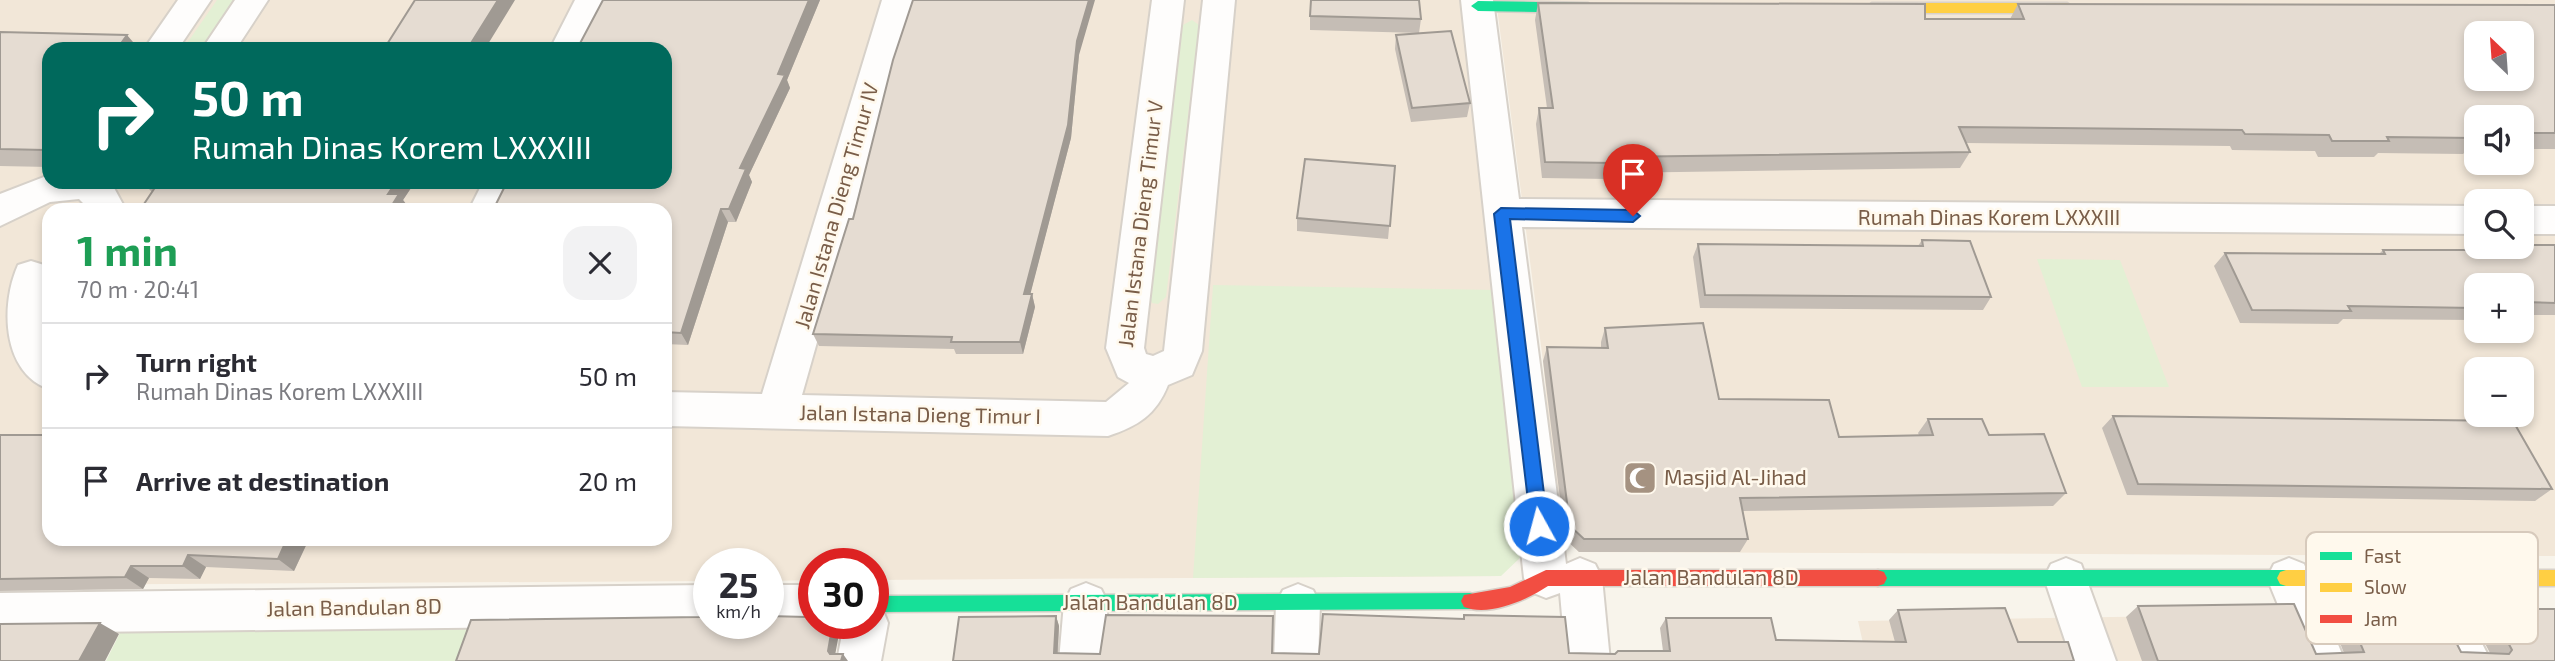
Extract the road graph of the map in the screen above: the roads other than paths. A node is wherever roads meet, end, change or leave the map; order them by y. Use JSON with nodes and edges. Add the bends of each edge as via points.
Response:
{"nodes":[{"id":1,"x":195,"y":0,"type":"edge"},
{"id":2,"x":252,"y":0,"type":"edge"},
{"id":3,"x":591,"y":0,"type":"edge"},
{"id":4,"x":898,"y":0,"type":"edge"},
{"id":5,"x":1168,"y":0,"type":"edge"},
{"id":6,"x":1219,"y":0,"type":"edge"},
{"id":7,"x":1478,"y":3,"type":"edge"},
{"id":8,"x":1604,"y":8,"type":"edge"},
{"id":9,"x":1856,"y":8,"type":"edge"},
{"id":10,"x":2080,"y":8,"type":"edge"},
{"id":11,"x":166,"y":42,"type":"edge"},
{"id":12,"x":224,"y":42,"type":"edge"},
{"id":13,"x":570,"y":42,"type":"edge"},
{"id":14,"x":48,"y":189,"type":"edge"},
{"id":15,"x":93,"y":189,"type":"edge"},
{"id":16,"x":106,"y":203,"type":"edge"},
{"id":17,"x":4,"y":207,"type":"edge"},
{"id":18,"x":1501,"y":214,"type":"junction"},
{"id":19,"x":2464,"y":220,"type":"edge"},
{"id":20,"x":2534,"y":220,"type":"edge"},
{"id":21,"x":2555,"y":220,"type":"edge"},
{"id":22,"x":27,"y":275,"type":"edge"},
{"id":23,"x":42,"y":369,"type":"edge"},
{"id":24,"x":1151,"y":374,"type":"junction"},
{"id":25,"x":672,"y":408,"type":"edge"},
{"id":26,"x":776,"y":412,"type":"junction"},
{"id":27,"x":1563,"y":578,"type":"junction"},
{"id":28,"x":2066,"y":578,"type":"junction"},
{"id":29,"x":2290,"y":578,"type":"junction"},
{"id":30,"x":2306,"y":578,"type":"edge"},
{"id":31,"x":1086,"y":603,"type":"junction"},
{"id":32,"x":889,"y":604,"type":"edge"},
{"id":33,"x":1298,"y":604,"type":"junction"},
{"id":34,"x":693,"y":605,"type":"edge"},
{"id":35,"x":0,"y":613,"type":"edge"},
{"id":36,"x":2306,"y":618,"type":"edge"},
{"id":37,"x":863,"y":639,"type":"edge"},
{"id":38,"x":2316,"y":644,"type":"edge"},
{"id":39,"x":2460,"y":644,"type":"edge"},
{"id":40,"x":859,"y":661,"type":"edge"},
{"id":41,"x":1081,"y":661,"type":"edge"},
{"id":42,"x":1296,"y":661,"type":"edge"},
{"id":43,"x":1588,"y":661,"type":"edge"},
{"id":44,"x":2094,"y":661,"type":"edge"},
{"id":45,"x":2323,"y":661,"type":"edge"},
{"id":46,"x":2469,"y":661,"type":"edge"}],
"edges":[{"from":1,"to":11,"type":"street"},
{"from":2,"to":12,"type":"street"},
{"from":3,"to":13,"type":"street"},
{"from":4,"to":26,"type":"street","name":"Jalan Istana Dieng Timur IV"},
{"from":5,"to":24,"type":"street","name":"Jalan Istana Dieng Timur V","via":[[1125,348],[1132,368]]},
{"from":6,"to":24,"type":"street","name":"Jalan Istana Dieng Timur V","via":[[1183,351],[1178,363]]},
{"from":7,"to":8,"type":"street"},
{"from":7,"to":18,"type":"street"},
{"from":9,"to":10,"type":"street"},
{"from":14,"to":17,"type":"street"},
{"from":15,"to":16,"type":"street"},
{"from":18,"to":19,"type":"street","name":"Rumah Dinas Korem LXXXIII"},
{"from":18,"to":27,"type":"street"},
{"from":20,"to":21,"type":"street"},
{"from":22,"to":23,"type":"street","via":[[29,351]]},
{"from":24,"to":26,"type":"street","name":"Jalan Istana Dieng Timur I","via":[[1144,396],[1108,419]]},
{"from":25,"to":26,"type":"street","name":"Jalan Istana Dieng Timur I"},
{"from":27,"to":28,"type":"street","name":"Jalan Bandulan 8D"},
{"from":27,"to":33,"type":"street","name":"Jalan Bandulan 8D","via":[[1488,601]]},
{"from":27,"to":43,"type":"street"},
{"from":28,"to":29,"type":"street","name":"Jalan Bandulan 8D"},
{"from":28,"to":44,"type":"street"},
{"from":29,"to":30,"type":"street","name":"Jalan Bandulan 8D"},
{"from":29,"to":36,"type":"street"},
{"from":31,"to":32,"type":"street","name":"Jalan Bandulan 8D"},
{"from":31,"to":33,"type":"street","name":"Jalan Bandulan 8D"},
{"from":31,"to":41,"type":"street"},
{"from":33,"to":42,"type":"street"},
{"from":34,"to":35,"type":"street","name":"Jalan Bandulan 8D"},
{"from":37,"to":40,"type":"street"},
{"from":38,"to":45,"type":"street"},
{"from":39,"to":46,"type":"street"}]}
